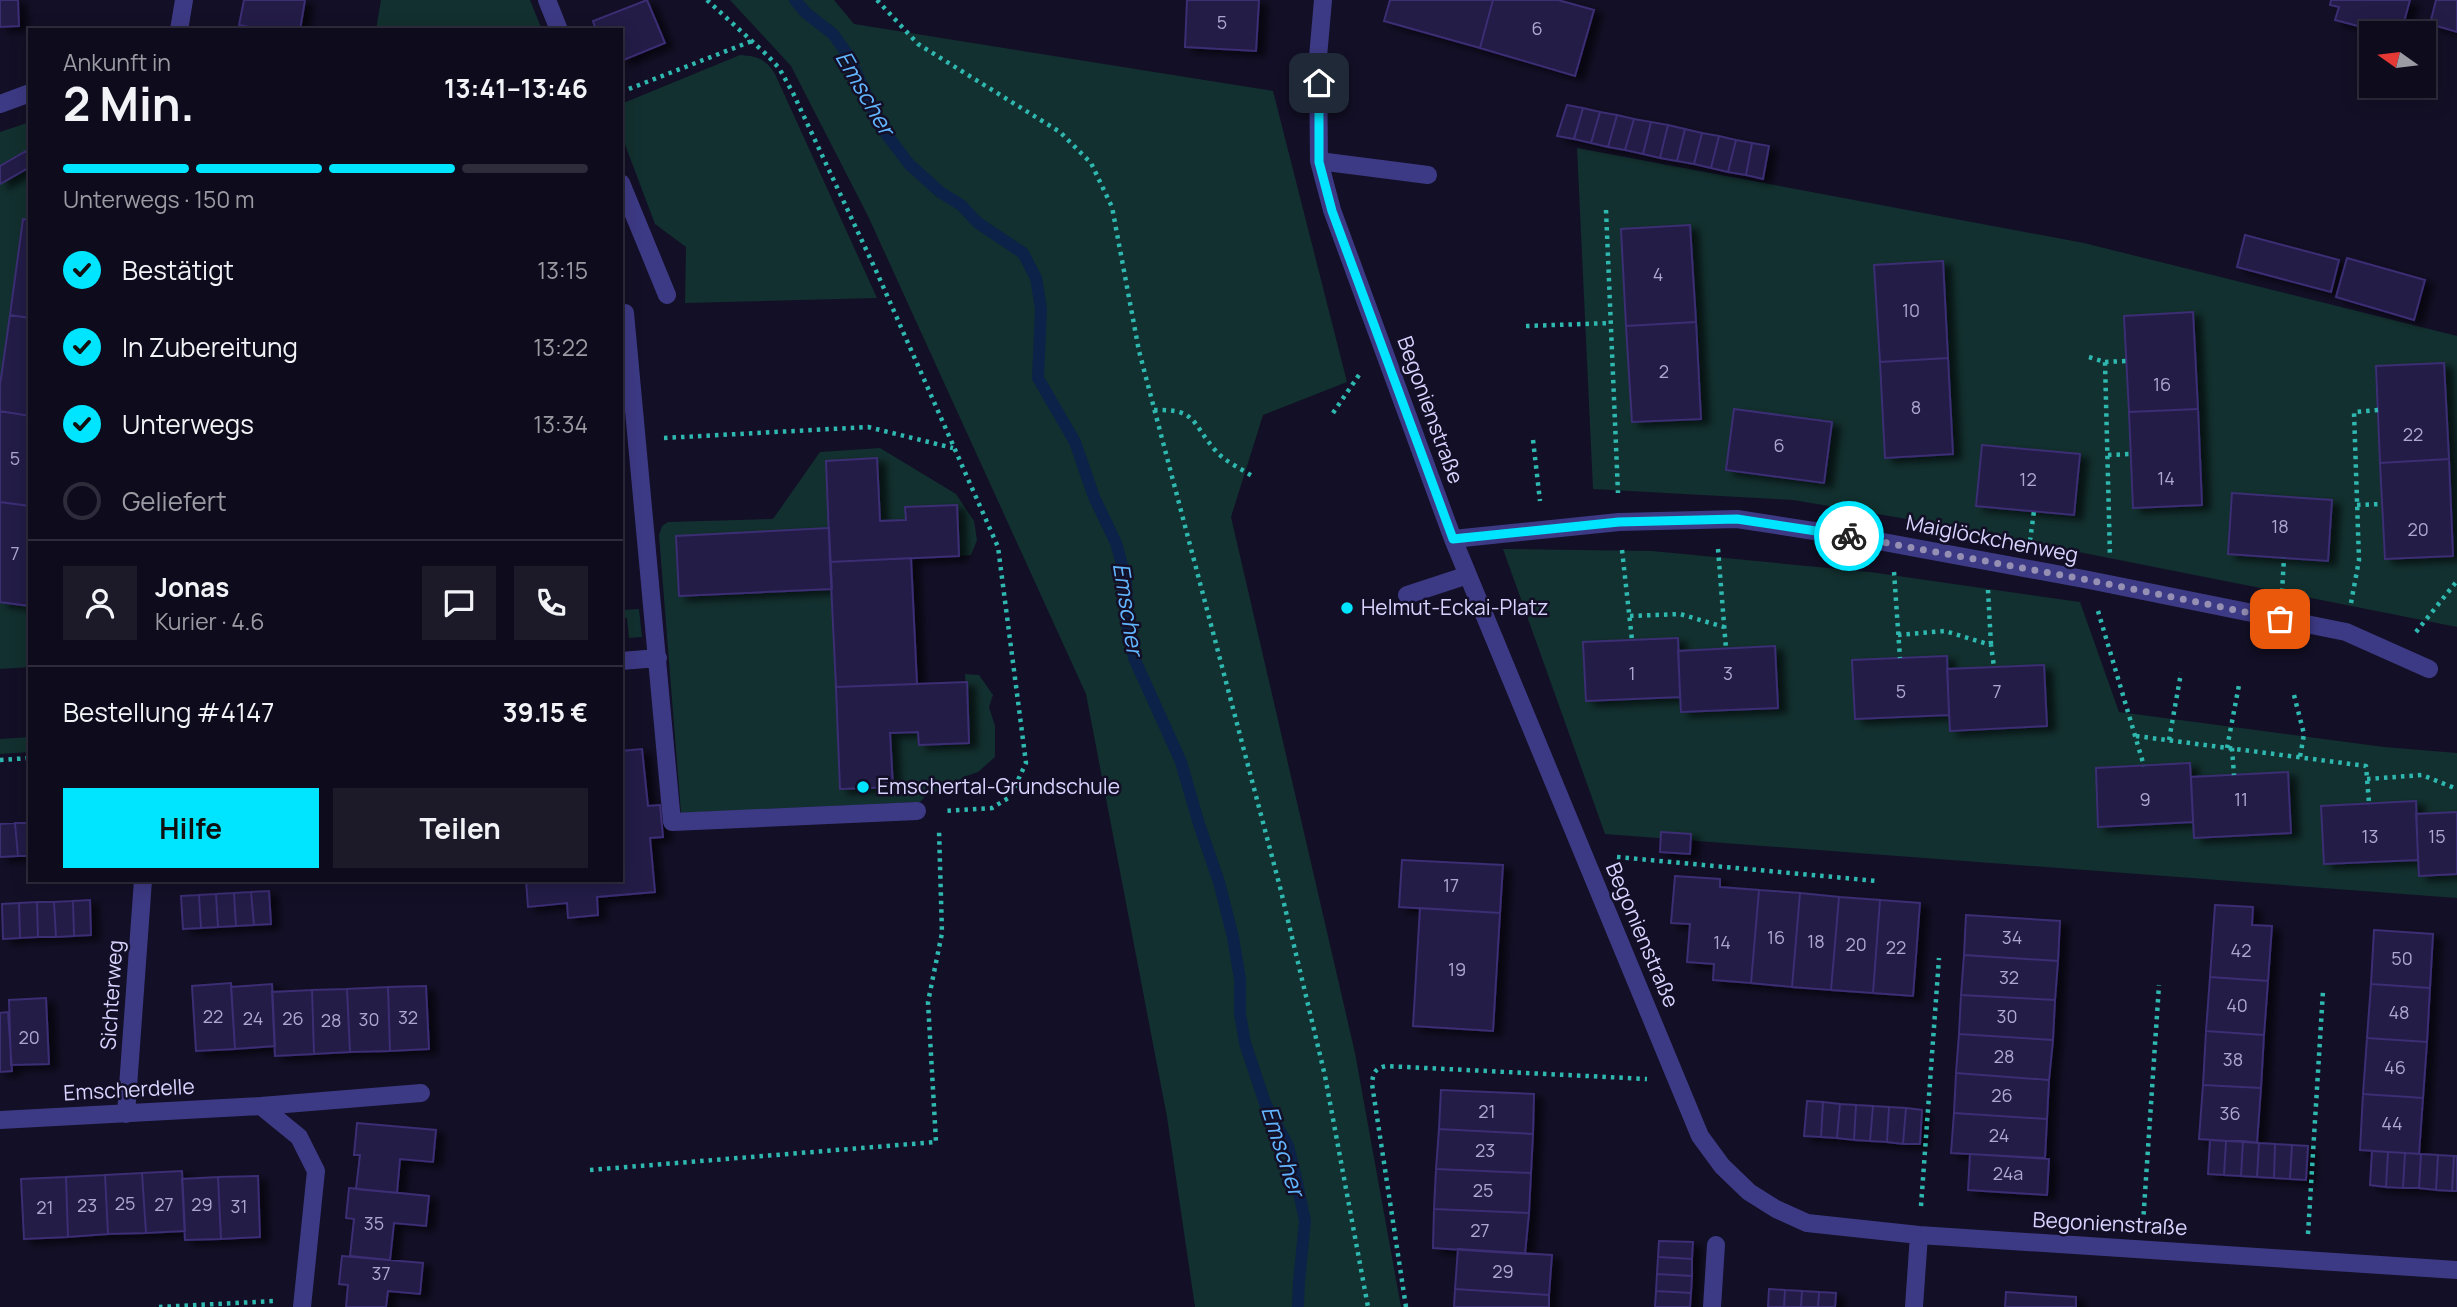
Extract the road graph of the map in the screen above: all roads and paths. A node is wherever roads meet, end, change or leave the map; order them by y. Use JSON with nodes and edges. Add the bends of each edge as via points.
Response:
{"nodes":[{"id":1,"x":184,"y":0,"type":"edge"},
{"id":2,"x":547,"y":0,"type":"edge"},
{"id":3,"x":707,"y":0,"type":"edge"},
{"id":4,"x":877,"y":0,"type":"edge"},
{"id":5,"x":1323,"y":0,"type":"edge"},
{"id":6,"x":179,"y":28,"type":"edge"},
{"id":7,"x":558,"y":28,"type":"edge"},
{"id":8,"x":752,"y":41,"type":"junction"},
{"id":9,"x":623,"y":91,"type":"edge"},
{"id":10,"x":28,"y":94,"type":"edge"},
{"id":11,"x":0,"y":104,"type":"edge"},
{"id":12,"x":1319,"y":162,"type":"junction"},
{"id":13,"x":1428,"y":175,"type":"dead end"},
{"id":14,"x":623,"y":188,"type":"edge"},
{"id":15,"x":1606,"y":210,"type":"dead end"},
{"id":16,"x":667,"y":295,"type":"dead end"},
{"id":17,"x":625,"y":313,"type":"dead end"},
{"id":18,"x":1611,"y":323,"type":"junction"},
{"id":19,"x":1525,"y":326,"type":"dead end"},
{"id":20,"x":2089,"y":357,"type":"dead end"},
{"id":21,"x":2126,"y":361,"type":"dead end"},
{"id":22,"x":2105,"y":362,"type":"junction"},
{"id":23,"x":1361,"y":371,"type":"dead end"},
{"id":24,"x":1154,"y":410,"type":"junction"},
{"id":25,"x":2378,"y":410,"type":"dead end"},
{"id":26,"x":1332,"y":414,"type":"dead end"},
{"id":27,"x":637,"y":439,"type":"junction"},
{"id":28,"x":1532,"y":440,"type":"dead end"},
{"id":29,"x":954,"y":448,"type":"junction"},
{"id":30,"x":2131,"y":454,"type":"dead end"},
{"id":31,"x":2108,"y":455,"type":"junction"},
{"id":32,"x":1252,"y":476,"type":"dead end"},
{"id":33,"x":2382,"y":504,"type":"dead end"},
{"id":34,"x":2357,"y":505,"type":"junction"},
{"id":35,"x":1716,"y":520,"type":"junction"},
{"id":36,"x":1619,"y":522,"type":"junction"},
{"id":37,"x":1544,"y":530,"type":"junction"},
{"id":38,"x":1453,"y":539,"type":"junction"},
{"id":39,"x":1892,"y":544,"type":"junction"},
{"id":40,"x":1986,"y":561,"type":"junction"},
{"id":41,"x":1468,"y":575,"type":"junction"},
{"id":42,"x":2088,"y":580,"type":"junction"},
{"id":43,"x":2457,"y":581,"type":"edge"},
{"id":44,"x":2110,"y":584,"type":"junction"},
{"id":45,"x":1408,"y":595,"type":"dead end"},
{"id":46,"x":1630,"y":616,"type":"junction"},
{"id":47,"x":1724,"y":627,"type":"junction"},
{"id":48,"x":2346,"y":632,"type":"junction"},
{"id":49,"x":1898,"y":635,"type":"junction"},
{"id":50,"x":1632,"y":640,"type":"dead end"},
{"id":51,"x":1991,"y":645,"type":"junction"},
{"id":52,"x":1726,"y":649,"type":"dead end"},
{"id":53,"x":2397,"y":655,"type":"junction"},
{"id":54,"x":658,"y":658,"type":"junction"},
{"id":55,"x":1900,"y":658,"type":"dead end"},
{"id":56,"x":623,"y":661,"type":"edge"},
{"id":57,"x":1994,"y":667,"type":"dead end"},
{"id":58,"x":2429,"y":669,"type":"dead end"},
{"id":59,"x":2181,"y":673,"type":"dead end"},
{"id":60,"x":2239,"y":685,"type":"dead end"},
{"id":61,"x":2294,"y":695,"type":"dead end"},
{"id":62,"x":2136,"y":736,"type":"junction"},
{"id":63,"x":2169,"y":740,"type":"junction"},
{"id":64,"x":2230,"y":748,"type":"junction"},
{"id":65,"x":2300,"y":757,"type":"junction"},
{"id":66,"x":28,"y":758,"type":"edge"},
{"id":67,"x":0,"y":760,"type":"edge"},
{"id":68,"x":2144,"y":766,"type":"dead end"},
{"id":69,"x":2234,"y":775,"type":"dead end"},
{"id":70,"x":2367,"y":779,"type":"junction"},
{"id":71,"x":2457,"y":789,"type":"edge"},
{"id":72,"x":2369,"y":803,"type":"dead end"},
{"id":73,"x":917,"y":811,"type":"joint"},
{"id":74,"x":938,"y":812,"type":"junction"},
{"id":75,"x":1584,"y":855,"type":"junction"},
{"id":76,"x":1877,"y":881,"type":"dead end"},
{"id":77,"x":143,"y":882,"type":"edge"},
{"id":78,"x":1939,"y":958,"type":"dead end"},
{"id":79,"x":2159,"y":985,"type":"dead end"},
{"id":80,"x":2323,"y":991,"type":"dead end"},
{"id":81,"x":1652,"y":1079,"type":"dead end"},
{"id":82,"x":421,"y":1093,"type":"dead end"},
{"id":83,"x":261,"y":1106,"type":"junction"},
{"id":84,"x":126,"y":1114,"type":"junction"},
{"id":85,"x":0,"y":1121,"type":"edge"},
{"id":86,"x":590,"y":1170,"type":"dead end"},
{"id":87,"x":1919,"y":1235,"type":"junction"},
{"id":88,"x":1716,"y":1245,"type":"dead end"},
{"id":89,"x":2141,"y":1248,"type":"junction"},
{"id":90,"x":2306,"y":1259,"type":"junction"},
{"id":91,"x":2457,"y":1270,"type":"edge"},
{"id":92,"x":302,"y":1303,"type":"edge"},
{"id":93,"x":159,"y":1307,"type":"edge"},
{"id":94,"x":1368,"y":1307,"type":"edge"},
{"id":95,"x":1406,"y":1307,"type":"edge"},
{"id":96,"x":1712,"y":1307,"type":"edge"},
{"id":97,"x":1914,"y":1307,"type":"edge"}],
"edges":[{"from":1,"to":6,"type":"street"},
{"from":2,"to":7,"type":"street"},
{"from":3,"to":8,"type":"path"},
{"from":4,"to":24,"type":"path","via":[[918,44],[1060,132],[1091,163],[1112,207]]},
{"from":5,"to":12,"type":"street","name":"Begonienstraße","via":[[1318,57]]},
{"from":8,"to":9,"type":"path"},
{"from":8,"to":29,"type":"path","via":[[779,68],[793,93]]},
{"from":10,"to":11,"type":"street"},
{"from":12,"to":13,"type":"street"},
{"from":12,"to":38,"type":"street","name":"Begonienstraße","via":[[1332,211]]},
{"from":14,"to":16,"type":"street"},
{"from":15,"to":18,"type":"path"},
{"from":17,"to":27,"type":"street"},
{"from":18,"to":19,"type":"path"},
{"from":18,"to":36,"type":"path"},
{"from":20,"to":22,"type":"path"},
{"from":21,"to":22,"type":"path"},
{"from":22,"to":31,"type":"path"},
{"from":23,"to":26,"type":"path"},
{"from":24,"to":32,"type":"path","via":[[1177,409],[1194,420],[1216,453]]},
{"from":24,"to":94,"type":"path","via":[[1281,891],[1322,1063]]},
{"from":25,"to":34,"type":"path","via":[[2354,411]]},
{"from":27,"to":29,"type":"path","via":[[868,427]]},
{"from":27,"to":54,"type":"street"},
{"from":28,"to":37,"type":"path"},
{"from":29,"to":74,"type":"path","via":[[998,547],[1026,763],[1010,797],[992,808]]},
{"from":30,"to":31,"type":"path"},
{"from":31,"to":44,"type":"path"},
{"from":33,"to":34,"type":"path"},
{"from":34,"to":48,"type":"path","via":[[2359,560]]},
{"from":35,"to":36,"type":"street","name":"Maiglöckchenweg"},
{"from":35,"to":39,"type":"street","name":"Maiglöckchenweg","via":[[1737,519]]},
{"from":35,"to":47,"type":"path"},
{"from":36,"to":37,"type":"street","name":"Maiglöckchenweg"},
{"from":36,"to":46,"type":"path"},
{"from":37,"to":38,"type":"street","name":"Maiglöckchenweg"},
{"from":38,"to":41,"type":"street","name":"Begonienstraße"},
{"from":39,"to":40,"type":"street","name":"Maiglöckchenweg"},
{"from":39,"to":49,"type":"path"},
{"from":40,"to":42,"type":"street","name":"Maiglöckchenweg"},
{"from":40,"to":51,"type":"path"},
{"from":41,"to":45,"type":"street"},
{"from":41,"to":75,"type":"street","name":"Begonienstraße"},
{"from":42,"to":44,"type":"street","name":"Maiglöckchenweg"},
{"from":42,"to":62,"type":"path"},
{"from":43,"to":53,"type":"path"},
{"from":44,"to":48,"type":"street","name":"Maiglöckchenweg"},
{"from":46,"to":47,"type":"path","via":[[1680,614]]},
{"from":46,"to":50,"type":"path"},
{"from":47,"to":52,"type":"path"},
{"from":48,"to":53,"type":"street","name":"Maiglöckchenweg"},
{"from":49,"to":51,"type":"path","via":[[1945,631]]},
{"from":49,"to":55,"type":"path"},
{"from":51,"to":57,"type":"path"},
{"from":53,"to":58,"type":"street","name":"Maiglöckchenweg"},
{"from":54,"to":56,"type":"street"},
{"from":54,"to":73,"type":"street","via":[[672,822]]},
{"from":59,"to":63,"type":"path"},
{"from":60,"to":64,"type":"path"},
{"from":61,"to":65,"type":"path","via":[[2304,734]]},
{"from":62,"to":63,"type":"path"},
{"from":62,"to":68,"type":"path"},
{"from":63,"to":64,"type":"path"},
{"from":64,"to":65,"type":"path"},
{"from":64,"to":69,"type":"path"},
{"from":65,"to":70,"type":"path","via":[[2366,766]]},
{"from":66,"to":67,"type":"path"},
{"from":70,"to":71,"type":"path","via":[[2422,775]]},
{"from":70,"to":72,"type":"path"},
{"from":73,"to":74,"type":"path"},
{"from":74,"to":86,"type":"path","via":[[942,933],[928,1002],[936,1142]]},
{"from":75,"to":76,"type":"path"},
{"from":75,"to":87,"type":"street","name":"Begonienstraße","via":[[1700,1136],[1722,1166],[1749,1192],[1807,1223]]},
{"from":77,"to":84,"type":"street","name":"Sichterweg"},
{"from":78,"to":87,"type":"path"},
{"from":79,"to":89,"type":"path"},
{"from":80,"to":90,"type":"path"},
{"from":81,"to":95,"type":"path","via":[[1378,1068],[1372,1084]]},
{"from":82,"to":83,"type":"street","name":"Emscherdelle"},
{"from":83,"to":84,"type":"street","name":"Emscherdelle"},
{"from":83,"to":92,"type":"street","via":[[299,1137],[316,1171]]},
{"from":84,"to":85,"type":"street","name":"Emscherdelle"},
{"from":87,"to":89,"type":"street","name":"Begonienstraße"},
{"from":87,"to":97,"type":"street"},
{"from":88,"to":96,"type":"street"},
{"from":89,"to":90,"type":"street","name":"Begonienstraße"},
{"from":90,"to":91,"type":"street","name":"Begonienstraße"},
{"from":92,"to":93,"type":"path"}]}
